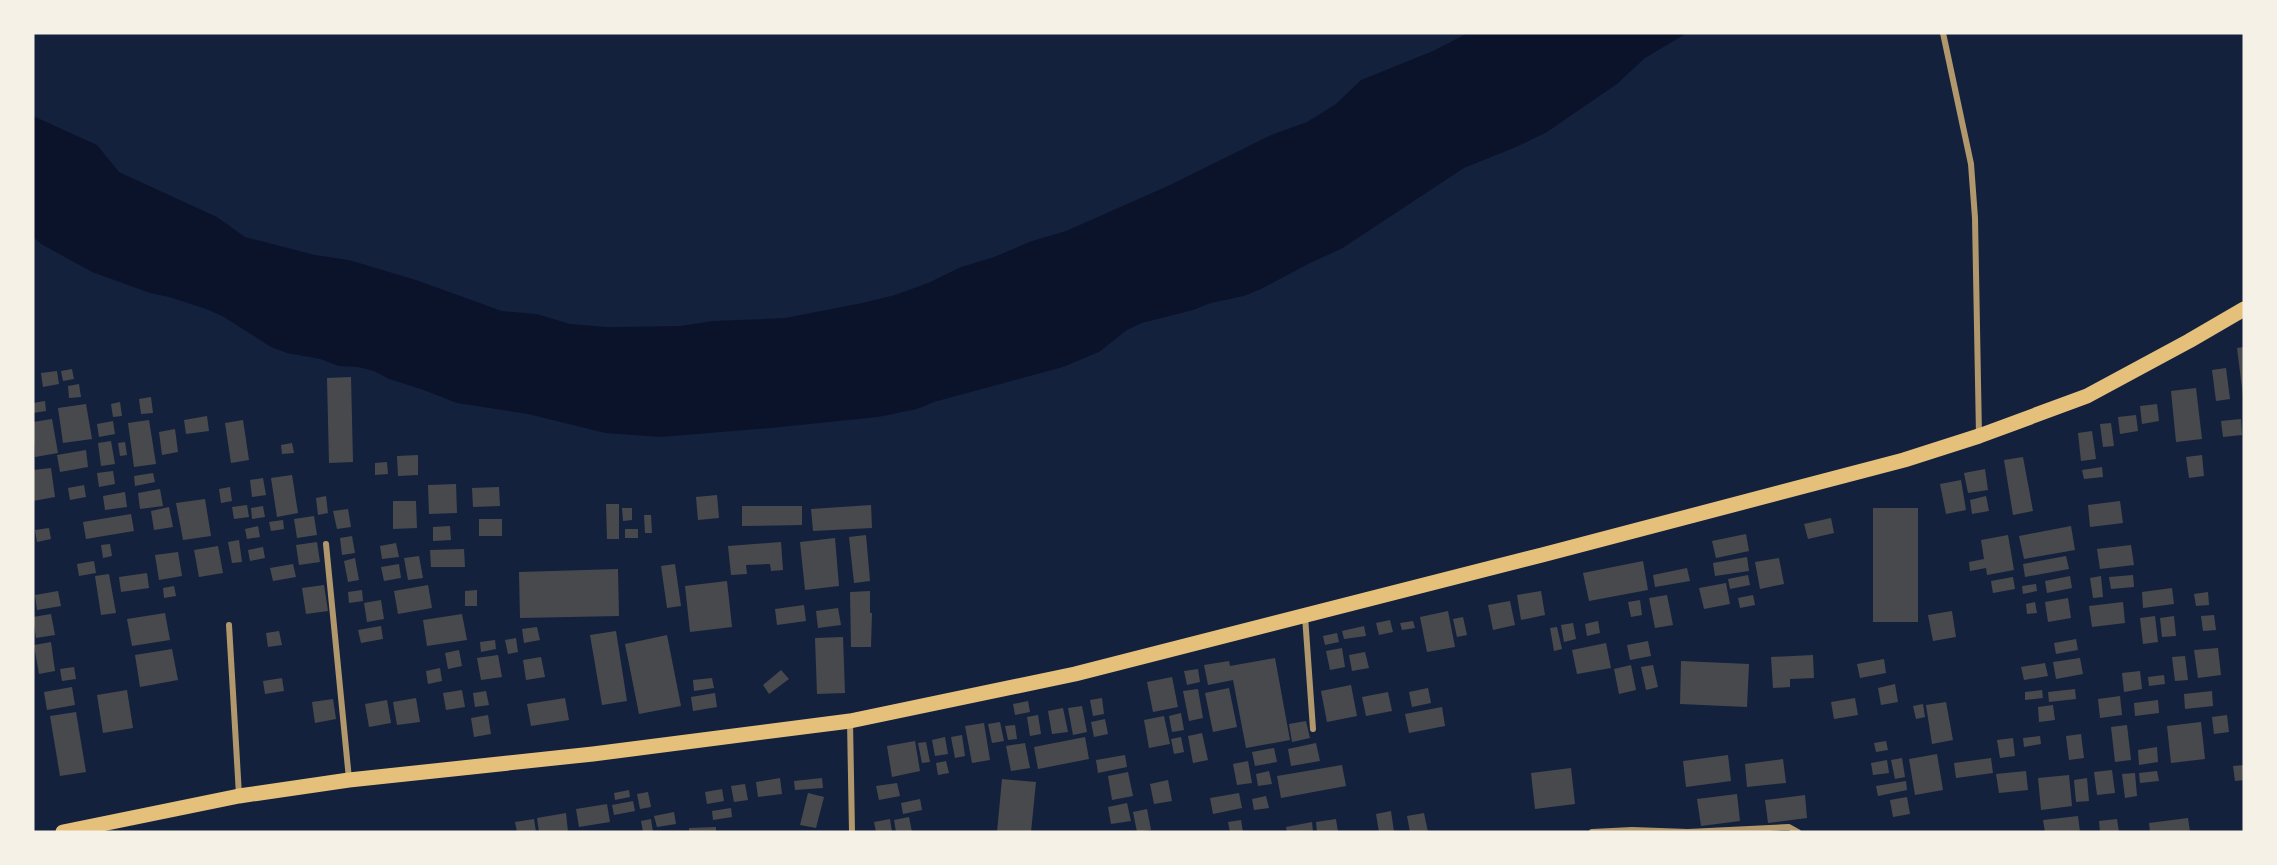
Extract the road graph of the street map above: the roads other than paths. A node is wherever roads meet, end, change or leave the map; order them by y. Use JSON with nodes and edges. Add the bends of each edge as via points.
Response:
{"nodes":[{"id":1,"x":1943,"y":33,"type":"edge"},
{"id":2,"x":2244,"y":309,"type":"edge"},
{"id":3,"x":1980,"y":436,"type":"junction"},
{"id":4,"x":326,"y":544,"type":"dead end"},
{"id":5,"x":1305,"y":616,"type":"junction"},
{"id":6,"x":228,"y":625,"type":"dead end"},
{"id":7,"x":850,"y":721,"type":"junction"},
{"id":8,"x":1313,"y":729,"type":"dead end"},
{"id":9,"x":349,"y":780,"type":"junction"},
{"id":10,"x":239,"y":796,"type":"junction"},
{"id":11,"x":63,"y":832,"type":"edge"},
{"id":12,"x":852,"y":832,"type":"edge"},
{"id":13,"x":1592,"y":832,"type":"edge"},
{"id":14,"x":1798,"y":832,"type":"edge"}],
"edges":[{"from":1,"to":3,"type":"street","via":[[1971,164]]},
{"from":2,"to":3,"type":"main road","via":[[2086,396]]},
{"from":3,"to":5,"type":"main road","via":[[1904,460]]},
{"from":4,"to":9,"type":"street"},
{"from":5,"to":7,"type":"main road","via":[[1075,674]]},
{"from":5,"to":8,"type":"street"},
{"from":6,"to":10,"type":"street"},
{"from":7,"to":9,"type":"main road"},
{"from":7,"to":12,"type":"street"},
{"from":9,"to":10,"type":"main road"},
{"from":10,"to":11,"type":"main road"},
{"from":13,"to":14,"type":"street","via":[[1789,827]]}]}
